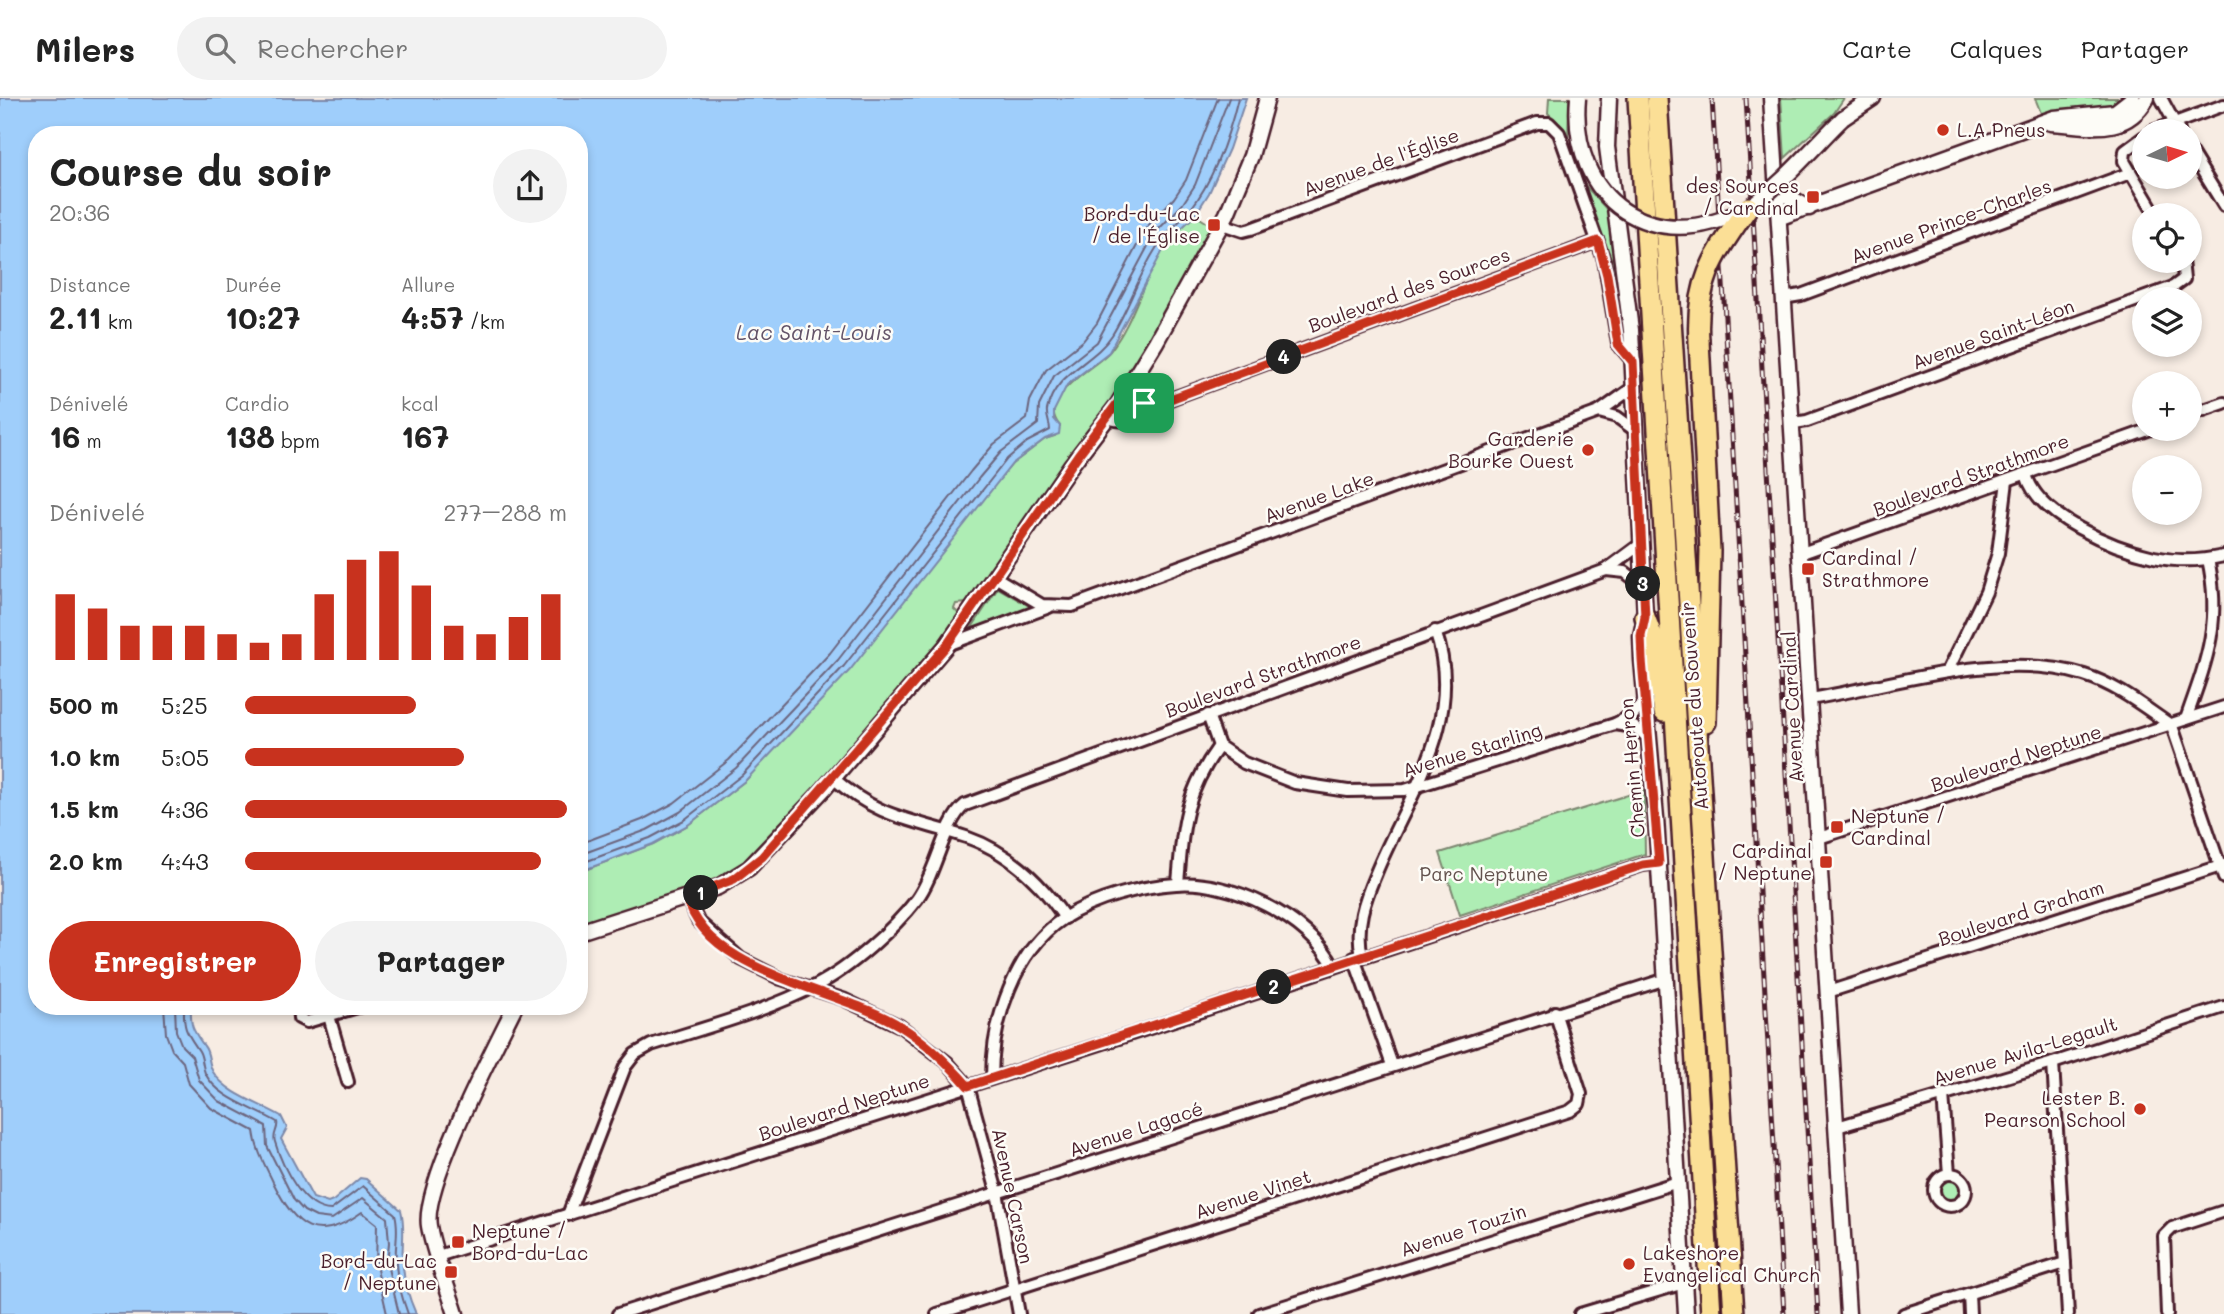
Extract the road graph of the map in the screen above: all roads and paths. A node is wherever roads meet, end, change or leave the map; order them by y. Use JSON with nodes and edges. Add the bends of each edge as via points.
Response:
{"nodes":[{"id":1,"x":1267,"y":98,"type":"edge"},
{"id":2,"x":1578,"y":98,"type":"edge"},
{"id":3,"x":1609,"y":98,"type":"edge"},
{"id":4,"x":1638,"y":98,"type":"edge"},
{"id":5,"x":1657,"y":98,"type":"edge"},
{"id":6,"x":1771,"y":98,"type":"edge"},
{"id":7,"x":1850,"y":98,"type":"edge"},
{"id":8,"x":1873,"y":98,"type":"edge"},
{"id":9,"x":2133,"y":98,"type":"edge"},
{"id":10,"x":2147,"y":98,"type":"edge"},
{"id":11,"x":2161,"y":98,"type":"edge"},
{"id":12,"x":2224,"y":105,"type":"edge"},
{"id":13,"x":1843,"y":118,"type":"junction"},
{"id":14,"x":2172,"y":119,"type":"edge"},
{"id":15,"x":2193,"y":119,"type":"edge"},
{"id":16,"x":2035,"y":124,"type":"junction"},
{"id":17,"x":2132,"y":146,"type":"edge"},
{"id":18,"x":2202,"y":169,"type":"edge"},
{"id":19,"x":2130,"y":173,"type":"junction"},
{"id":20,"x":1779,"y":191,"type":"junction"},
{"id":21,"x":2222,"y":200,"type":"edge"},
{"id":22,"x":2149,"y":203,"type":"edge"},
{"id":23,"x":1748,"y":207,"type":"junction"},
{"id":24,"x":1809,"y":208,"type":"junction"},
{"id":25,"x":1781,"y":217,"type":"junction"},
{"id":26,"x":1222,"y":224,"type":"junction"},
{"id":27,"x":1598,"y":241,"type":"junction"},
{"id":28,"x":2183,"y":273,"type":"edge"},
{"id":29,"x":1783,"y":298,"type":"junction"},
{"id":30,"x":1633,"y":362,"type":"junction"},
{"id":31,"x":1634,"y":387,"type":"junction"},
{"id":32,"x":1126,"y":392,"type":"junction"},
{"id":33,"x":2224,"y":403,"type":"edge"},
{"id":34,"x":1154,"y":405,"type":"junction"},
{"id":35,"x":2202,"y":411,"type":"edge"},
{"id":36,"x":1599,"y":412,"type":"junction"},
{"id":37,"x":1108,"y":417,"type":"junction"},
{"id":38,"x":1794,"y":424,"type":"junction"},
{"id":39,"x":1636,"y":431,"type":"junction"},
{"id":40,"x":2132,"y":436,"type":"edge"},
{"id":41,"x":2026,"y":474,"type":"junction"},
{"id":42,"x":2007,"y":481,"type":"junction"},
{"id":43,"x":1641,"y":544,"type":"junction"},
{"id":44,"x":1802,"y":553,"type":"junction"},
{"id":45,"x":2224,"y":556,"type":"edge"},
{"id":46,"x":2208,"y":559,"type":"junction"},
{"id":47,"x":1606,"y":570,"type":"junction"},
{"id":48,"x":995,"y":577,"type":"junction"},
{"id":49,"x":1643,"y":586,"type":"junction"},
{"id":50,"x":1049,"y":607,"type":"junction"},
{"id":51,"x":1645,"y":617,"type":"junction"},
{"id":52,"x":1435,"y":631,"type":"junction"},
{"id":53,"x":947,"y":645,"type":"junction"},
{"id":54,"x":1947,"y":671,"type":"junction"},
{"id":55,"x":1810,"y":699,"type":"junction"},
{"id":56,"x":1646,"y":701,"type":"junction"},
{"id":57,"x":2224,"y":707,"type":"edge"},
{"id":58,"x":1208,"y":715,"type":"junction"},
{"id":59,"x":2186,"y":719,"type":"junction"},
{"id":60,"x":1615,"y":724,"type":"junction"},
{"id":61,"x":2172,"y":726,"type":"junction"},
{"id":62,"x":1649,"y":738,"type":"junction"},
{"id":63,"x":1219,"y":746,"type":"junction"},
{"id":64,"x":1678,"y":777,"type":"junction"},
{"id":65,"x":833,"y":778,"type":"junction"},
{"id":66,"x":1418,"y":786,"type":"junction"},
{"id":67,"x":1702,"y":807,"type":"junction"},
{"id":68,"x":947,"y":832,"type":"junction"},
{"id":69,"x":1819,"y":838,"type":"junction"},
{"id":70,"x":1659,"y":863,"type":"junction"},
{"id":71,"x":2222,"y":866,"type":"edge"},
{"id":72,"x":2224,"y":878,"type":"edge"},
{"id":73,"x":1178,"y":883,"type":"junction"},
{"id":74,"x":687,"y":897,"type":"junction"},
{"id":75,"x":1065,"y":918,"type":"junction"},
{"id":76,"x":588,"y":929,"type":"edge"},
{"id":77,"x":1358,"y":957,"type":"junction"},
{"id":78,"x":1334,"y":967,"type":"junction"},
{"id":79,"x":1666,"y":979,"type":"junction"},
{"id":80,"x":810,"y":988,"type":"junction"},
{"id":81,"x":1828,"y":992,"type":"junction"},
{"id":82,"x":2224,"y":1007,"type":"edge"},
{"id":83,"x":1555,"y":1012,"type":"junction"},
{"id":84,"x":299,"y":1015,"type":"edge"},
{"id":85,"x":511,"y":1015,"type":"edge"},
{"id":86,"x":329,"y":1016,"type":"joint"},
{"id":87,"x":2053,"y":1063,"type":"junction"},
{"id":88,"x":1392,"y":1065,"type":"junction"},
{"id":89,"x":992,"y":1078,"type":"junction"},
{"id":90,"x":348,"y":1082,"type":"dead end"},
{"id":91,"x":968,"y":1086,"type":"junction"},
{"id":92,"x":1942,"y":1095,"type":"junction"},
{"id":93,"x":1837,"y":1127,"type":"junction"},
{"id":94,"x":1949,"y":1174,"type":"dead end"},
{"id":95,"x":1678,"y":1182,"type":"junction"},
{"id":96,"x":997,"y":1192,"type":"junction"},
{"id":97,"x":2224,"y":1211,"type":"edge"},
{"id":98,"x":568,"y":1214,"type":"junction"},
{"id":99,"x":438,"y":1256,"type":"junction"},
{"id":100,"x":2065,"y":1263,"type":"junction"},
{"id":101,"x":1684,"y":1283,"type":"junction"},
{"id":102,"x":1014,"y":1289,"type":"junction"},
{"id":103,"x":1969,"y":1294,"type":"junction"},
{"id":104,"x":456,"y":1314,"type":"edge"},
{"id":105,"x":618,"y":1314,"type":"edge"},
{"id":106,"x":937,"y":1314,"type":"edge"},
{"id":107,"x":1019,"y":1314,"type":"edge"},
{"id":108,"x":1259,"y":1314,"type":"edge"},
{"id":109,"x":1580,"y":1314,"type":"edge"},
{"id":110,"x":1686,"y":1314,"type":"edge"},
{"id":111,"x":1711,"y":1314,"type":"edge"},
{"id":112,"x":1734,"y":1314,"type":"edge"},
{"id":113,"x":1848,"y":1314,"type":"edge"},
{"id":114,"x":1905,"y":1314,"type":"edge"},
{"id":115,"x":1970,"y":1314,"type":"edge"},
{"id":116,"x":2068,"y":1314,"type":"edge"},
{"id":117,"x":2167,"y":1314,"type":"edge"}],
"edges":[{"from":1,"to":26,"type":"main road","via":[[1248,166]]},
{"from":2,"to":23,"type":"main road","bridge":true,"via":[[1577,128],[1586,164],[1603,192],[1624,211],[1652,224],[1678,228],[1708,224]]},
{"from":3,"to":30,"type":"main road","name":"Chemin Herron","via":[[1608,157]]},
{"from":4,"to":64,"type":"highway","name":"Autoroute du Souvenir"},
{"from":5,"to":67,"type":"highway","name":"Autoroute du Souvenir"},
{"from":6,"to":20,"type":"main road","name":"Avenue Cardinal"},
{"from":7,"to":13,"type":"main road"},
{"from":8,"to":13,"type":"main road"},
{"from":9,"to":16,"type":"main road","via":[[2115,113],[2062,116]]},
{"from":10,"to":16,"type":"main road","via":[[2134,115],[2112,126]]},
{"from":11,"to":14,"type":"street"},
{"from":12,"to":15,"type":"street"},
{"from":13,"to":23,"type":"main road","bridge":true},
{"from":16,"to":24,"type":"main road"},
{"from":17,"to":19,"type":"street","via":[[2125,151],[2124,161]]},
{"from":18,"to":21,"type":"street"},
{"from":19,"to":22,"type":"street"},
{"from":19,"to":29,"type":"street","name":"Avenue Prince-Charles"},
{"from":20,"to":24,"type":"main road"},
{"from":20,"to":25,"type":"main road","name":"Avenue Cardinal"},
{"from":23,"to":67,"type":"highway","bridge":true,"via":[[1716,251],[1704,278],[1699,307],[1710,551]]},
{"from":24,"to":25,"type":"main road"},
{"from":25,"to":29,"type":"main road","name":"Avenue Cardinal"},
{"from":26,"to":27,"type":"street","name":"Avenue de l'Église","via":[[1251,229],[1545,122],[1559,133]]},
{"from":26,"to":32,"type":"main road"},
{"from":27,"to":30,"type":"street","via":[[1618,344]]},
{"from":27,"to":34,"type":"street","name":"Boulevard des Sources"},
{"from":28,"to":38,"type":"street","name":"Avenue Saint-Léon","via":[[2184,279],[2173,287]]},
{"from":29,"to":38,"type":"main road","name":"Avenue Cardinal"},
{"from":30,"to":31,"type":"main road","name":"Chemin Herron"},
{"from":31,"to":36,"type":"street","name":"Avenue Lake"},
{"from":31,"to":39,"type":"main road","name":"Chemin Herron"},
{"from":32,"to":34,"type":"street"},
{"from":32,"to":37,"type":"main road"},
{"from":33,"to":35,"type":"street"},
{"from":34,"to":37,"type":"street","name":"Boulevard des Sources","via":[[1121,421]]},
{"from":36,"to":39,"type":"street","via":[[1617,417]]},
{"from":36,"to":50,"type":"street","name":"Avenue Lake","via":[[1102,596],[1072,606]]},
{"from":37,"to":48,"type":"main road"},
{"from":38,"to":44,"type":"main road","name":"Avenue Cardinal"},
{"from":39,"to":43,"type":"main road","name":"Chemin Herron"},
{"from":40,"to":41,"type":"street","name":"Boulevard Strathmore"},
{"from":41,"to":42,"type":"street","name":"Boulevard Strathmore"},
{"from":41,"to":46,"type":"street","via":[[2041,499],[2090,534],[2154,556]]},
{"from":42,"to":44,"type":"street","name":"Boulevard Strathmore"},
{"from":42,"to":54,"type":"street","via":[[1998,553],[1986,592]]},
{"from":43,"to":47,"type":"street","name":"Boulevard Strathmore"},
{"from":43,"to":49,"type":"main road","name":"Chemin Herron"},
{"from":44,"to":55,"type":"main road","name":"Avenue Cardinal"},
{"from":45,"to":46,"type":"street"},
{"from":46,"to":59,"type":"street","via":[[2216,592],[2214,631]]},
{"from":47,"to":49,"type":"street","via":[[1625,572]]},
{"from":47,"to":52,"type":"street","name":"Boulevard Strathmore"},
{"from":48,"to":50,"type":"street"},
{"from":48,"to":53,"type":"main road"},
{"from":49,"to":51,"type":"main road","name":"Chemin Herron"},
{"from":50,"to":53,"type":"street","name":"Avenue Lake"},
{"from":51,"to":56,"type":"main road","name":"Chemin Herron","via":[[1641,636]]},
{"from":51,"to":64,"type":"highway"},
{"from":52,"to":58,"type":"street","name":"Boulevard Strathmore"},
{"from":52,"to":66,"type":"street","via":[[1444,670],[1443,714]]},
{"from":53,"to":65,"type":"main road"},
{"from":54,"to":55,"type":"street"},
{"from":54,"to":61,"type":"street","via":[[2032,667],[2084,675],[2127,695]]},
{"from":55,"to":69,"type":"main road","name":"Avenue Cardinal"},
{"from":56,"to":60,"type":"street","name":"Avenue Starling"},
{"from":56,"to":62,"type":"main road","name":"Chemin Herron"},
{"from":57,"to":59,"type":"street","name":"Boulevard Neptune"},
{"from":58,"to":63,"type":"street"},
{"from":58,"to":68,"type":"street","name":"Boulevard Strathmore","via":[[979,798],[956,813]]},
{"from":59,"to":61,"type":"street","name":"Boulevard Neptune"},
{"from":60,"to":62,"type":"street","via":[[1634,727]]},
{"from":60,"to":66,"type":"street","name":"Avenue Starling"},
{"from":61,"to":69,"type":"street","name":"Boulevard Neptune"},
{"from":61,"to":71,"type":"street"},
{"from":62,"to":70,"type":"main road","name":"Chemin Herron"},
{"from":63,"to":66,"type":"street","name":"Avenue Starling","via":[[1265,773],[1309,787],[1368,791]]},
{"from":63,"to":73,"type":"street","via":[[1194,785],[1184,818]]},
{"from":64,"to":111,"type":"highway","name":"Autoroute du Souvenir"},
{"from":65,"to":68,"type":"street","via":[[885,813]]},
{"from":65,"to":74,"type":"main road","via":[[750,868],[718,887]]},
{"from":66,"to":77,"type":"street","via":[[1363,905]]},
{"from":67,"to":112,"type":"highway","name":"Autoroute du Souvenir"},
{"from":68,"to":75,"type":"street","via":[[978,842],[1020,867]]},
{"from":68,"to":80,"type":"street","name":"Boulevard Strathmore","via":[[930,878],[903,916]]},
{"from":69,"to":81,"type":"main road","name":"Avenue Cardinal"},
{"from":70,"to":77,"type":"street","name":"Boulevard Neptune"},
{"from":70,"to":79,"type":"main road","name":"Chemin Herron"},
{"from":71,"to":72,"type":"street"},
{"from":71,"to":81,"type":"street","name":"Boulevard Graham"},
{"from":73,"to":75,"type":"street","via":[[1136,891]]},
{"from":73,"to":78,"type":"street","via":[[1212,887],[1266,905],[1304,930],[1324,949]]},
{"from":74,"to":76,"type":"main road"},
{"from":74,"to":80,"type":"street","via":[[692,914],[730,951],[781,979]]},
{"from":75,"to":89,"type":"street","via":[[1019,969],[1000,1013],[992,1048]]},
{"from":77,"to":78,"type":"street","name":"Boulevard Neptune"},
{"from":77,"to":88,"type":"street"},
{"from":78,"to":89,"type":"street","name":"Boulevard Neptune"},
{"from":79,"to":83,"type":"street","name":"Avenue Lagacé"},
{"from":79,"to":95,"type":"main road","name":"Chemin Herron"},
{"from":80,"to":91,"type":"street","via":[[900,1026],[947,1062]]},
{"from":80,"to":98,"type":"street","name":"Boulevard Strathmore","via":[[635,1054],[625,1067]]},
{"from":81,"to":93,"type":"main road","name":"Avenue Cardinal"},
{"from":82,"to":87,"type":"street","name":"Avenue Avila-Legault"},
{"from":83,"to":88,"type":"street","name":"Avenue Lagacé"},
{"from":83,"to":102,"type":"street","name":"Avenue Vinet","via":[[1581,1094],[1579,1104],[1570,1111]]},
{"from":84,"to":86,"type":"street","via":[[307,1022]]},
{"from":85,"to":99,"type":"main road","via":[[432,1188],[429,1225]]},
{"from":86,"to":90,"type":"street"},
{"from":87,"to":92,"type":"street","name":"Avenue Avila-Legault"},
{"from":87,"to":100,"type":"street"},
{"from":88,"to":96,"type":"street","name":"Avenue Lagacé"},
{"from":89,"to":91,"type":"street","name":"Boulevard Neptune"},
{"from":91,"to":96,"type":"street","name":"Avenue Carson"},
{"from":91,"to":98,"type":"street","name":"Boulevard Neptune"},
{"from":92,"to":93,"type":"street","name":"Avenue Avila-Legault"},
{"from":92,"to":94,"type":"street"},
{"from":93,"to":113,"type":"main road","name":"Avenue Cardinal"},
{"from":95,"to":101,"type":"main road","name":"Chemin Herron"},
{"from":95,"to":108,"type":"street","name":"Avenue Touzin"},
{"from":96,"to":102,"type":"street","name":"Avenue Carson"},
{"from":96,"to":105,"type":"street","name":"Avenue Lagacé"},
{"from":97,"to":117,"type":"street","via":[[2172,1228],[2164,1236]]},
{"from":98,"to":99,"type":"street","name":"Boulevard Neptune"},
{"from":99,"to":104,"type":"main road"},
{"from":100,"to":103,"type":"street"},
{"from":100,"to":116,"type":"street"},
{"from":101,"to":109,"type":"street"},
{"from":101,"to":110,"type":"main road","name":"Chemin Herron"},
{"from":102,"to":106,"type":"street","name":"Avenue Vinet"},
{"from":102,"to":107,"type":"street","name":"Avenue Carson"},
{"from":103,"to":114,"type":"street"},
{"from":103,"to":115,"type":"street"}]}
